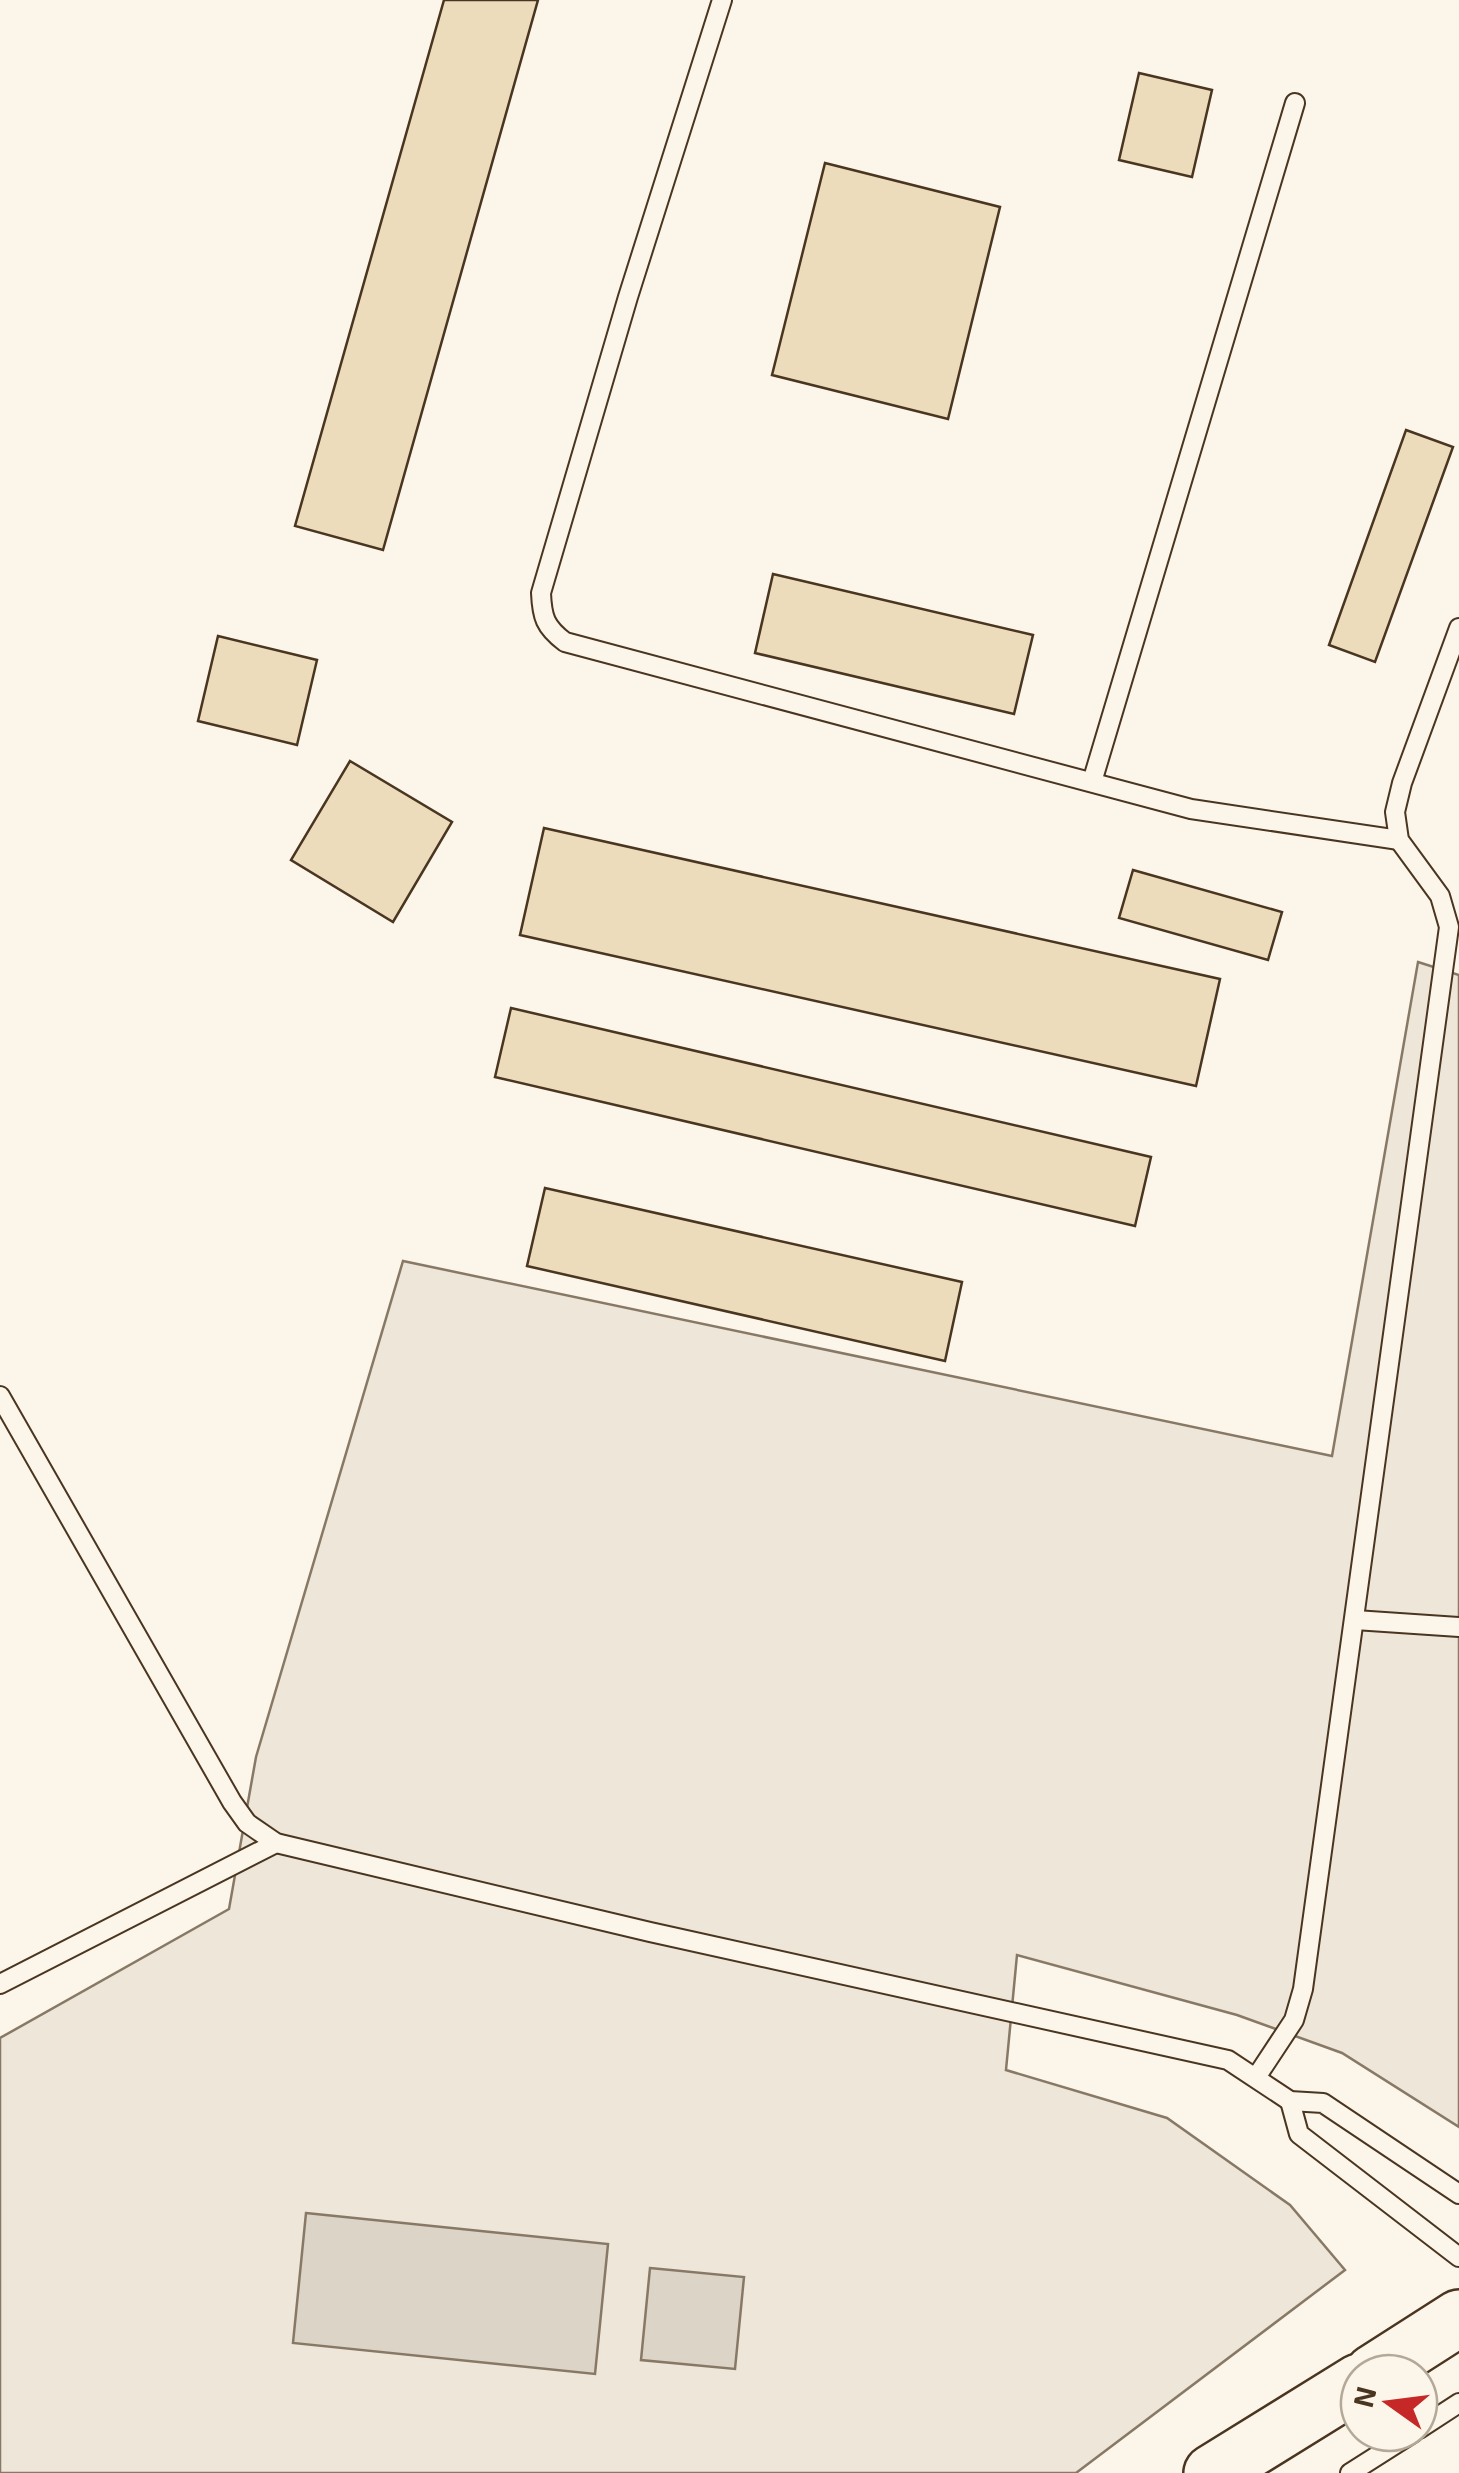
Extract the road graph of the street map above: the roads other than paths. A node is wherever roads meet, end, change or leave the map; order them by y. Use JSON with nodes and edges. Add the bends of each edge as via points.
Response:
{"nodes":[{"id":1,"x":722,"y":0,"type":"edge"},
{"id":2,"x":1294,"y":103,"type":"dead end"},
{"id":3,"x":1459,"y":628,"type":"edge"},
{"id":4,"x":1092,"y":782,"type":"junction"},
{"id":5,"x":1400,"y":840,"type":"junction"},
{"id":6,"x":1454,"y":927,"type":"edge"},
{"id":7,"x":0,"y":1396,"type":"edge"},
{"id":8,"x":1356,"y":1620,"type":"junction"},
{"id":9,"x":1459,"y":1627,"type":"edge"},
{"id":10,"x":276,"y":1843,"type":"junction"},
{"id":11,"x":0,"y":1984,"type":"edge"},
{"id":12,"x":1257,"y":2076,"type":"junction"},
{"id":13,"x":1290,"y":2100,"type":"junction"},
{"id":14,"x":1459,"y":2194,"type":"edge"},
{"id":15,"x":1459,"y":2257,"type":"edge"},
{"id":16,"x":1459,"y":2318,"type":"edge"},
{"id":17,"x":1404,"y":2353,"type":"edge"},
{"id":18,"x":1339,"y":2394,"type":"edge"},
{"id":19,"x":1381,"y":2453,"type":"edge"},
{"id":20,"x":1212,"y":2473,"type":"edge"},
{"id":21,"x":1350,"y":2473,"type":"edge"}],
"edges":[{"from":1,"to":4,"type":"lane","via":[[541,593],[542,617],[565,642]]},
{"from":2,"to":4,"type":"lane"},
{"from":3,"to":5,"type":"lane","via":[[1402,783],[1395,812]]},
{"from":4,"to":5,"type":"lane","via":[[1191,809]]},
{"from":5,"to":6,"type":"lane"},
{"from":6,"to":8,"type":"lane","via":[[1400,1260]]},
{"from":7,"to":10,"type":"lane","via":[[232,1802],[247,1824]]},
{"from":8,"to":9,"type":"lane"},
{"from":8,"to":12,"type":"lane","via":[[1303,1988],[1294,2020]]},
{"from":10,"to":11,"type":"lane"},
{"from":10,"to":12,"type":"lane","via":[[1184,2049]]},
{"from":12,"to":13,"type":"lane"},
{"from":13,"to":14,"type":"lane","via":[[1322,2103]]},
{"from":13,"to":15,"type":"lane","via":[[1299,2134]]},
{"from":16,"to":17,"type":"main road"},
{"from":18,"to":20,"type":"main road"},
{"from":19,"to":21,"type":"lane"}]}
